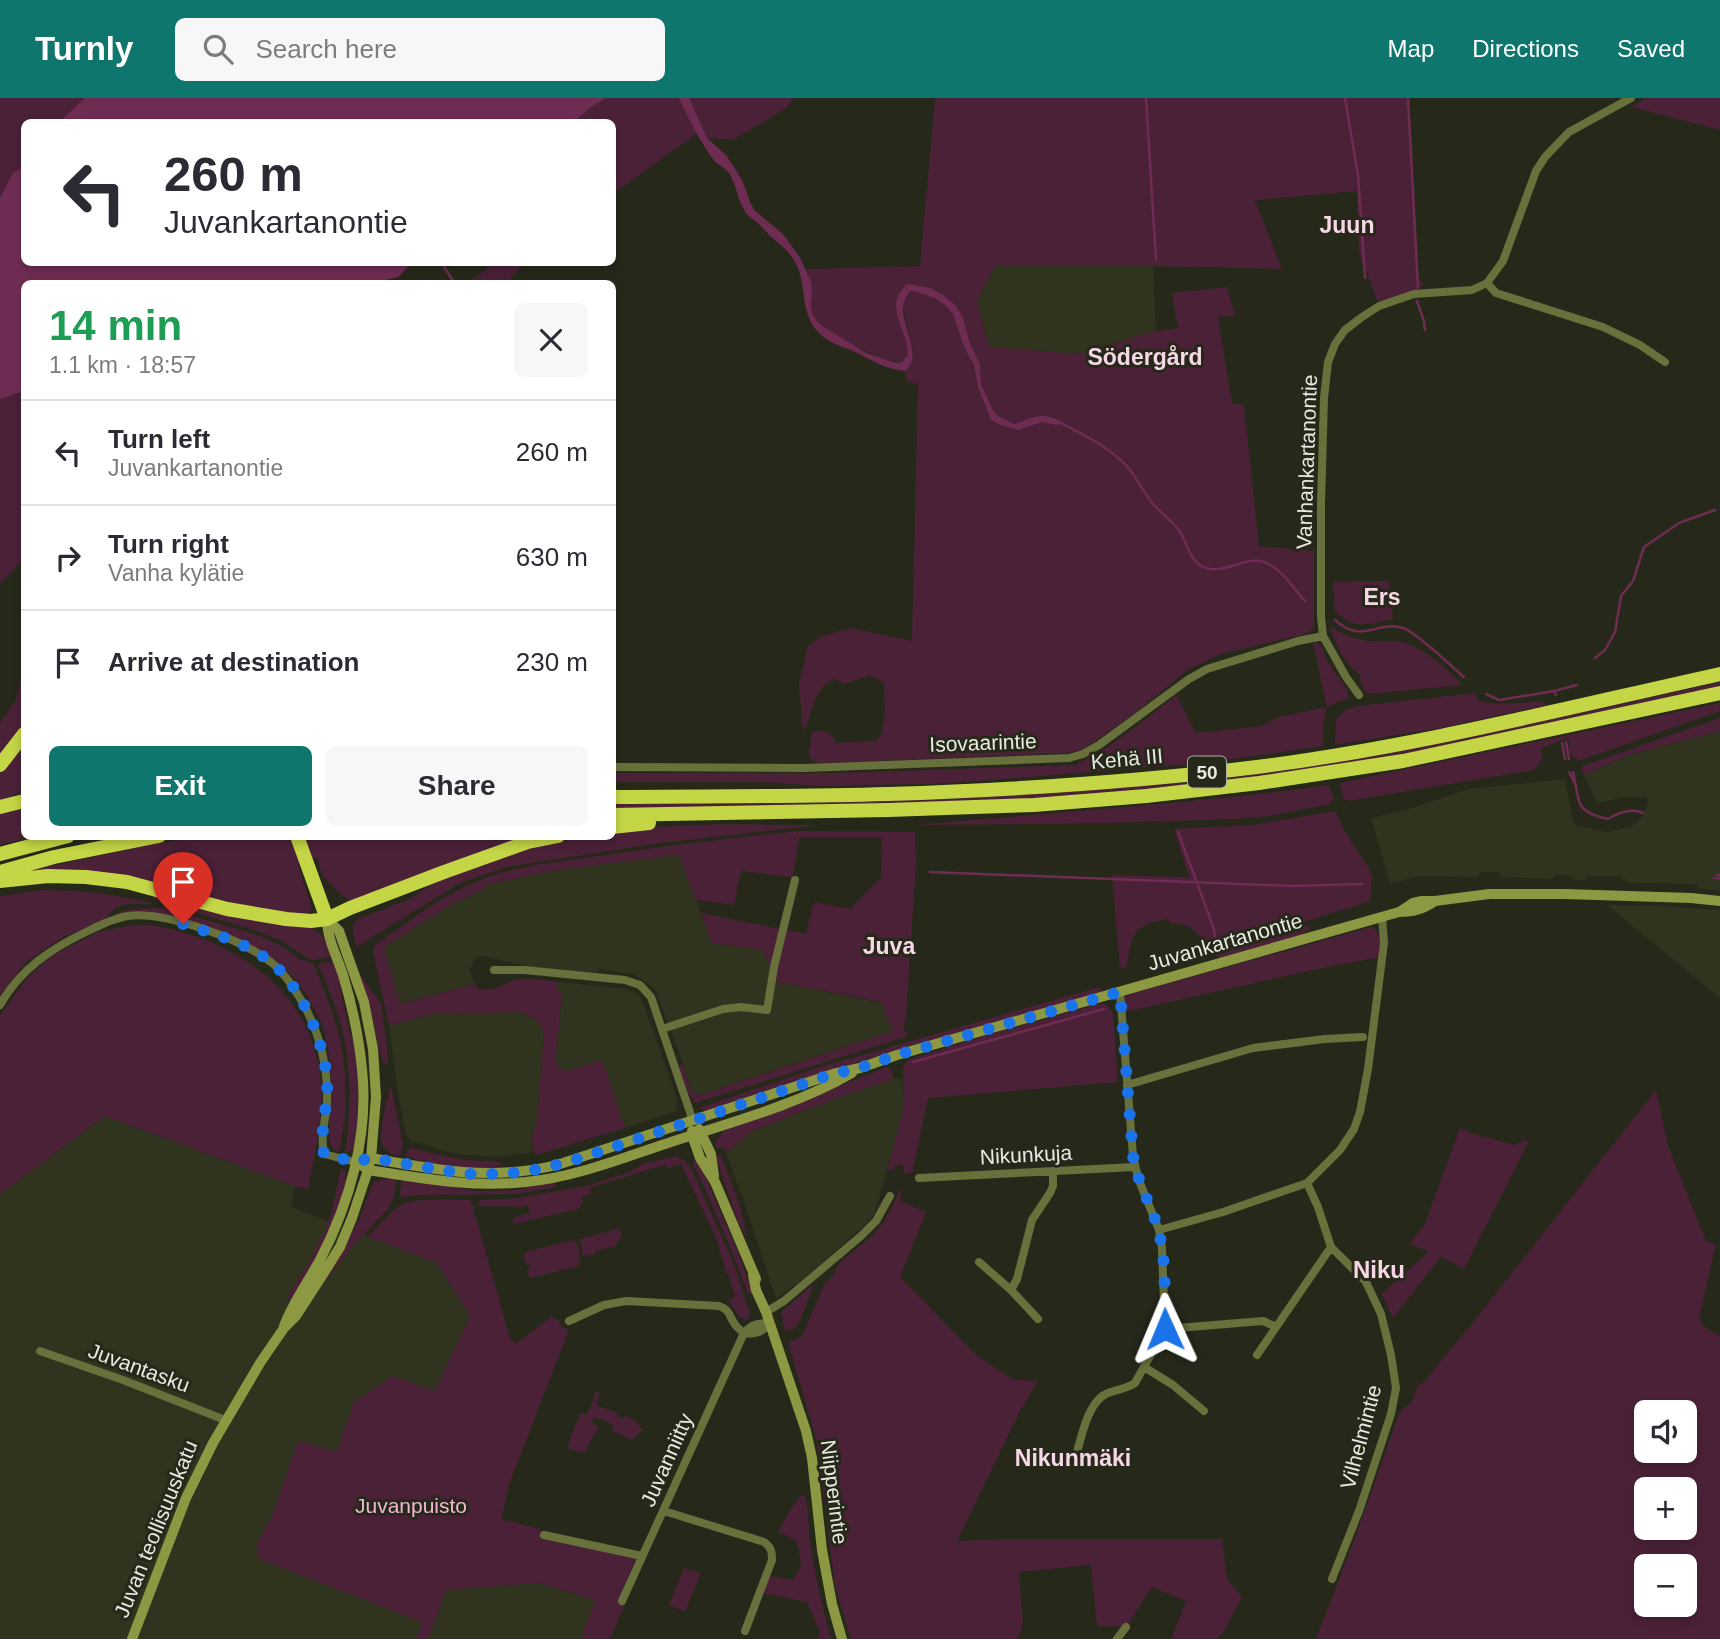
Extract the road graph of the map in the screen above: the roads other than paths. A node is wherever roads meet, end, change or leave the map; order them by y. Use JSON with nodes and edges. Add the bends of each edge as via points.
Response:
{"nodes":[{"id":1,"x":1631,"y":98,"type":"edge"},
{"id":2,"x":1617,"y":102,"type":"edge"},
{"id":3,"x":1487,"y":283,"type":"junction"},
{"id":4,"x":1665,"y":362,"type":"dead end"},
{"id":5,"x":1322,"y":636,"type":"junction"},
{"id":6,"x":1720,"y":674,"type":"edge"},
{"id":7,"x":1720,"y":693,"type":"edge"},
{"id":8,"x":1359,"y":695,"type":"dead end"},
{"id":9,"x":21,"y":738,"type":"edge"},
{"id":10,"x":0,"y":765,"type":"edge"},
{"id":11,"x":616,"y":767,"type":"edge"},
{"id":12,"x":616,"y":790,"type":"edge"},
{"id":13,"x":653,"y":796,"type":"junction"},
{"id":14,"x":616,"y":797,"type":"edge"},
{"id":15,"x":21,"y":803,"type":"edge"},
{"id":16,"x":0,"y":807,"type":"edge"},
{"id":17,"x":685,"y":814,"type":"junction"},
{"id":18,"x":616,"y":815,"type":"edge"},
{"id":19,"x":616,"y":827,"type":"edge"},
{"id":20,"x":53,"y":840,"type":"edge"},
{"id":21,"x":139,"y":840,"type":"edge"},
{"id":22,"x":298,"y":840,"type":"edge"},
{"id":23,"x":538,"y":840,"type":"edge"},
{"id":24,"x":0,"y":854,"type":"edge"},
{"id":25,"x":0,"y":872,"type":"edge"},
{"id":26,"x":795,"y":880,"type":"dead end"},
{"id":27,"x":0,"y":881,"type":"edge"},
{"id":28,"x":1720,"y":901,"type":"edge"},
{"id":29,"x":1382,"y":917,"type":"junction"},
{"id":30,"x":327,"y":919,"type":"junction"},
{"id":31,"x":494,"y":970,"type":"dead end"},
{"id":32,"x":1120,"y":992,"type":"junction"},
{"id":33,"x":0,"y":1004,"type":"edge"},
{"id":34,"x":662,"y":1029,"type":"junction"},
{"id":35,"x":1368,"y":1038,"type":"junction"},
{"id":36,"x":860,"y":1068,"type":"junction"},
{"id":37,"x":1127,"y":1084,"type":"junction"},
{"id":38,"x":693,"y":1121,"type":"junction"},
{"id":39,"x":697,"y":1134,"type":"junction"},
{"id":40,"x":355,"y":1162,"type":"junction"},
{"id":41,"x":369,"y":1164,"type":"junction"},
{"id":42,"x":1134,"y":1167,"type":"junction"},
{"id":43,"x":1053,"y":1171,"type":"junction"},
{"id":44,"x":919,"y":1178,"type":"dead end"},
{"id":45,"x":1307,"y":1183,"type":"junction"},
{"id":46,"x":890,"y":1196,"type":"dead end"},
{"id":47,"x":1158,"y":1230,"type":"junction"},
{"id":48,"x":1331,"y":1247,"type":"junction"},
{"id":49,"x":979,"y":1262,"type":"dead end"},
{"id":50,"x":1011,"y":1290,"type":"junction"},
{"id":51,"x":766,"y":1312,"type":"junction"},
{"id":52,"x":1038,"y":1319,"type":"dead end"},
{"id":53,"x":569,"y":1321,"type":"dead end"},
{"id":54,"x":770,"y":1323,"type":"junction"},
{"id":55,"x":1276,"y":1327,"type":"junction"},
{"id":56,"x":284,"y":1328,"type":"junction"},
{"id":57,"x":1165,"y":1329,"type":"junction"},
{"id":58,"x":744,"y":1333,"type":"junction"},
{"id":59,"x":40,"y":1351,"type":"dead end"},
{"id":60,"x":1257,"y":1355,"type":"dead end"},
{"id":61,"x":1144,"y":1367,"type":"junction"},
{"id":62,"x":1203,"y":1410,"type":"dead end"},
{"id":63,"x":225,"y":1420,"type":"junction"},
{"id":64,"x":1077,"y":1452,"type":"dead end"},
{"id":65,"x":664,"y":1511,"type":"junction"},
{"id":66,"x":544,"y":1535,"type":"dead end"},
{"id":67,"x":642,"y":1556,"type":"junction"},
{"id":68,"x":1332,"y":1579,"type":"dead end"},
{"id":69,"x":622,"y":1601,"type":"dead end"},
{"id":70,"x":1126,"y":1627,"type":"dead end"},
{"id":71,"x":745,"y":1631,"type":"dead end"},
{"id":72,"x":132,"y":1639,"type":"edge"},
{"id":73,"x":842,"y":1639,"type":"edge"},
{"id":74,"x":1116,"y":1639,"type":"edge"}],
"edges":[{"from":1,"to":2,"type":"street"},
{"from":2,"to":3,"type":"street","via":[[1569,132],[1545,158],[1503,261]]},
{"from":3,"to":4,"type":"street","via":[[1496,293],[1602,327]]},
{"from":3,"to":5,"type":"street","name":"Vanhankartanontie","via":[[1472,290],[1415,295],[1379,306],[1345,330],[1335,344],[1324,398]]},
{"from":5,"to":8,"type":"street","name":"Vanhankartanontie"},
{"from":5,"to":11,"type":"street","name":"Isovaarintie","via":[[1207,669],[1099,746],[1069,758],[805,768]]},
{"from":6,"to":13,"type":"highway","name":"Kehä III","number":"50","via":[[1504,723],[1256,767],[1021,789]]},
{"from":7,"to":17,"type":"highway","name":"Kehä III","number":"50","via":[[1403,761],[1259,783],[1034,805]]},
{"from":9,"to":10,"type":"highway"},
{"from":12,"to":13,"type":"highway"},
{"from":13,"to":14,"type":"highway","name":"Kehä III","number":"50"},
{"from":15,"to":16,"type":"highway"},
{"from":17,"to":18,"type":"highway","name":"Kehä III","number":"50"},
{"from":17,"to":19,"type":"highway"},
{"from":20,"to":24,"type":"highway"},
{"from":21,"to":25,"type":"highway"},
{"from":22,"to":30,"type":"highway"},
{"from":23,"to":30,"type":"highway"},
{"from":26,"to":34,"type":"street","via":[[767,1010],[723,1009]]},
{"from":27,"to":30,"type":"highway","via":[[86,877],[127,882],[253,914]]},
{"from":28,"to":29,"type":"main road","name":"Juvankartanontie","via":[[1470,895],[1413,903]]},
{"from":29,"to":32,"type":"main road","name":"Juvankartanontie"},
{"from":29,"to":35,"type":"street","via":[[1384,943]]},
{"from":30,"to":40,"type":"main road","name":"Juvan teollisuuskatu","via":[[362,1070]]},
{"from":30,"to":41,"type":"main road","name":"Juvan teollisuuskatu","via":[[339,931],[369,1028],[376,1097]]},
{"from":31,"to":34,"type":"street","via":[[632,982],[651,997]]},
{"from":32,"to":36,"type":"main road","name":"Juvankartanontie"},
{"from":32,"to":37,"type":"street"},
{"from":33,"to":40,"type":"street","via":[[51,950],[128,916],[163,918],[231,940],[270,961],[307,1010],[327,1078],[324,1154]]},
{"from":34,"to":38,"type":"street"},
{"from":35,"to":37,"type":"street","via":[[1253,1048]]},
{"from":35,"to":45,"type":"street","via":[[1354,1129]]},
{"from":36,"to":38,"type":"main road","name":"Juvankartanontie"},
{"from":36,"to":39,"type":"main road","name":"Juvankartanontie","via":[[823,1088]]},
{"from":37,"to":42,"type":"street"},
{"from":38,"to":39,"type":"main road","name":"Niipperintie"},
{"from":38,"to":41,"type":"main road","name":"Juvankartanontie","via":[[525,1172],[465,1174]]},
{"from":39,"to":41,"type":"main road","name":"Juvankartanontie","via":[[575,1174],[527,1182],[460,1184]]},
{"from":39,"to":51,"type":"main road","name":"Niipperintie","via":[[701,1158],[762,1287]]},
{"from":40,"to":41,"type":"main road","name":"Juvankartanontie"},
{"from":40,"to":56,"type":"main road","name":"Juvan teollisuuskatu","via":[[329,1243]]},
{"from":41,"to":56,"type":"main road","name":"Juvan teollisuuskatu","via":[[340,1247]]},
{"from":42,"to":43,"type":"street","name":"Nikunkuja"},
{"from":42,"to":47,"type":"street"},
{"from":43,"to":44,"type":"street","name":"Nikunkuja"},
{"from":43,"to":50,"type":"street","via":[[1053,1186],[1032,1220]]},
{"from":45,"to":47,"type":"street"},
{"from":45,"to":48,"type":"street","name":"Vilhelmintie"},
{"from":46,"to":51,"type":"street","via":[[861,1236]]},
{"from":47,"to":57,"type":"street"},
{"from":48,"to":55,"type":"street"},
{"from":48,"to":68,"type":"street","name":"Vilhelmintie","via":[[1366,1282],[1381,1314],[1396,1388],[1359,1511]]},
{"from":49,"to":50,"type":"street"},
{"from":50,"to":52,"type":"street"},
{"from":51,"to":54,"type":"main road","name":"Niipperintie"},
{"from":53,"to":58,"type":"street","via":[[604,1305],[626,1301],[719,1306],[726,1308]]},
{"from":54,"to":58,"type":"street","via":[[755,1324]]},
{"from":54,"to":73,"type":"main road","name":"Niipperintie","via":[[813,1458],[821,1550]]},
{"from":55,"to":57,"type":"street","via":[[1263,1321]]},
{"from":55,"to":60,"type":"street"},
{"from":56,"to":63,"type":"main road","name":"Juvan teollisuuskatu"},
{"from":57,"to":61,"type":"street"},
{"from":58,"to":65,"type":"street","name":"Juvanniitty"},
{"from":59,"to":63,"type":"street","name":"Juvantasku"},
{"from":61,"to":62,"type":"street"},
{"from":61,"to":64,"type":"street","via":[[1130,1387],[1100,1398],[1084,1425]]},
{"from":63,"to":72,"type":"main road","name":"Juvan teollisuuskatu","via":[[186,1498]]},
{"from":65,"to":67,"type":"street","name":"Juvanniitty"},
{"from":65,"to":71,"type":"street","via":[[770,1547],[772,1560]]},
{"from":66,"to":67,"type":"street"},
{"from":67,"to":69,"type":"street","name":"Juvanniitty"},
{"from":70,"to":74,"type":"street"}]}
